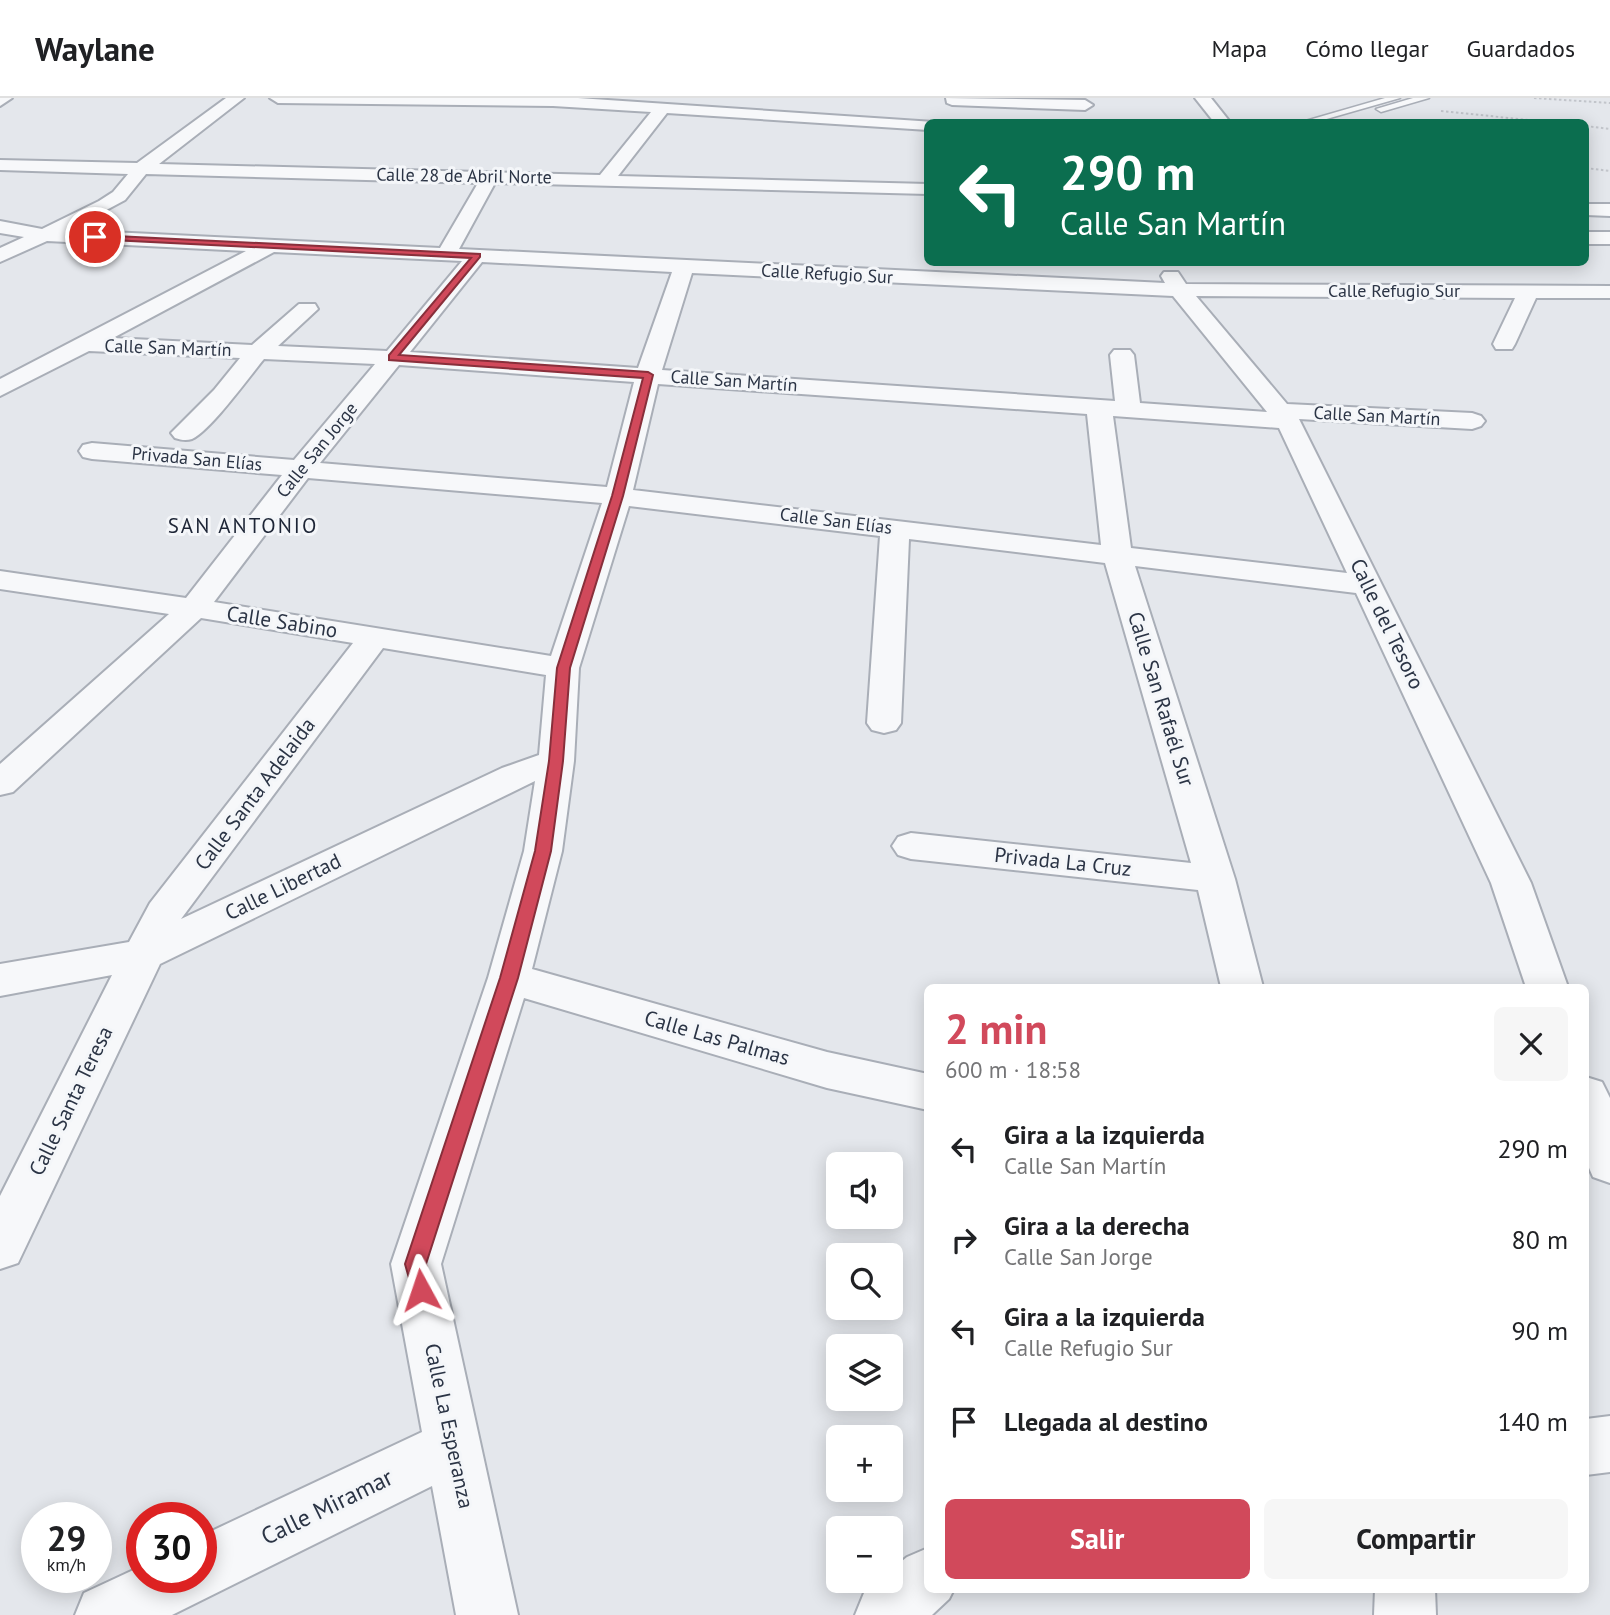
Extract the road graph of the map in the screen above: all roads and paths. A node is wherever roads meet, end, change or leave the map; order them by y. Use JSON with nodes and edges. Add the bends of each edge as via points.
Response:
{"nodes":[{"id":1,"x":236,"y":98,"type":"edge"},
{"id":2,"x":278,"y":98,"type":"edge"},
{"id":3,"x":690,"y":98,"type":"edge"},
{"id":4,"x":1203,"y":98,"type":"edge"},
{"id":5,"x":1424,"y":98,"type":"edge"},
{"id":6,"x":1534,"y":98,"type":"edge"},
{"id":7,"x":952,"y":100,"type":"dead end"},
{"id":8,"x":1398,"y":100,"type":"edge"},
{"id":9,"x":610,"y":101,"type":"edge"},
{"id":10,"x":1083,"y":102,"type":"edge"},
{"id":11,"x":1610,"y":103,"type":"edge"},
{"id":12,"x":667,"y":110,"type":"junction"},
{"id":13,"x":1091,"y":119,"type":"edge"},
{"id":14,"x":1220,"y":119,"type":"edge"},
{"id":15,"x":1319,"y":119,"type":"edge"},
{"id":16,"x":1350,"y":119,"type":"edge"},
{"id":17,"x":1517,"y":119,"type":"edge"},
{"id":18,"x":924,"y":124,"type":"edge"},
{"id":19,"x":1589,"y":126,"type":"edge"},
{"id":20,"x":1610,"y":129,"type":"edge"},
{"id":21,"x":303,"y":157,"type":"dead end"},
{"id":22,"x":0,"y":165,"type":"edge"},
{"id":23,"x":142,"y":168,"type":"junction"},
{"id":24,"x":1589,"y":168,"type":"edge"},
{"id":25,"x":1610,"y":171,"type":"edge"},
{"id":26,"x":288,"y":172,"type":"junction"},
{"id":27,"x":490,"y":177,"type":"junction"},
{"id":28,"x":605,"y":180,"type":"junction"},
{"id":29,"x":862,"y":187,"type":"junction"},
{"id":30,"x":924,"y":189,"type":"edge"},
{"id":31,"x":860,"y":207,"type":"dead end"},
{"id":32,"x":1589,"y":209,"type":"edge"},
{"id":33,"x":1610,"y":211,"type":"edge"},
{"id":34,"x":0,"y":228,"type":"edge"},
{"id":35,"x":1589,"y":232,"type":"edge"},
{"id":36,"x":1610,"y":232,"type":"edge"},
{"id":37,"x":45,"y":235,"type":"junction"},
{"id":38,"x":1589,"y":238,"type":"edge"},
{"id":39,"x":1610,"y":238,"type":"edge"},
{"id":40,"x":272,"y":245,"type":"junction"},
{"id":41,"x":447,"y":253,"type":"junction"},
{"id":42,"x":0,"y":256,"type":"edge"},
{"id":43,"x":477,"y":256,"type":"junction"},
{"id":44,"x":684,"y":266,"type":"junction"},
{"id":45,"x":1164,"y":266,"type":"edge"},
{"id":46,"x":1179,"y":290,"type":"junction"},
{"id":47,"x":1529,"y":291,"type":"junction"},
{"id":48,"x":1610,"y":292,"type":"edge"},
{"id":49,"x":307,"y":309,"type":"dead end"},
{"id":50,"x":89,"y":344,"type":"junction"},
{"id":51,"x":1504,"y":344,"type":"dead end"},
{"id":52,"x":258,"y":351,"type":"junction"},
{"id":53,"x":1122,"y":355,"type":"dead end"},
{"id":54,"x":392,"y":358,"type":"junction"},
{"id":55,"x":648,"y":375,"type":"junction"},
{"id":56,"x":7,"y":381,"type":"edge"},
{"id":57,"x":1113,"y":408,"type":"junction"},
{"id":58,"x":1285,"y":416,"type":"junction"},
{"id":59,"x":1472,"y":421,"type":"dead end"},
{"id":60,"x":184,"y":433,"type":"dead end"},
{"id":61,"x":92,"y":451,"type":"dead end"},
{"id":62,"x":302,"y":468,"type":"junction"},
{"id":63,"x":618,"y":496,"type":"junction"},
{"id":64,"x":895,"y":528,"type":"junction"},
{"id":65,"x":1117,"y":554,"type":"junction"},
{"id":66,"x":0,"y":580,"type":"edge"},
{"id":67,"x":1368,"y":585,"type":"junction"},
{"id":68,"x":194,"y":608,"type":"junction"},
{"id":69,"x":375,"y":637,"type":"junction"},
{"id":70,"x":563,"y":668,"type":"junction"},
{"id":71,"x":884,"y":723,"type":"dead end"},
{"id":72,"x":556,"y":761,"type":"junction"},
{"id":73,"x":0,"y":785,"type":"edge"},
{"id":74,"x":911,"y":846,"type":"dead end"},
{"id":75,"x":1215,"y":879,"type":"junction"},
{"id":76,"x":142,"y":955,"type":"junction"},
{"id":77,"x":509,"y":978,"type":"junction"},
{"id":78,"x":0,"y":981,"type":"edge"},
{"id":79,"x":1241,"y":984,"type":"edge"},
{"id":80,"x":1546,"y":984,"type":"edge"},
{"id":81,"x":924,"y":1091,"type":"edge"},
{"id":82,"x":1589,"y":1104,"type":"edge"},
{"id":83,"x":1589,"y":1162,"type":"edge"},
{"id":84,"x":1610,"y":1163,"type":"edge"},
{"id":85,"x":0,"y":1247,"type":"edge"},
{"id":86,"x":1610,"y":1444,"type":"edge"},
{"id":87,"x":453,"y":1446,"type":"junction"},
{"id":88,"x":1589,"y":1447,"type":"edge"},
{"id":89,"x":217,"y":1560,"type":"edge"},
{"id":90,"x":924,"y":1582,"type":"edge"},
{"id":91,"x":151,"y":1593,"type":"edge"},
{"id":92,"x":1405,"y":1593,"type":"edge"},
{"id":93,"x":106,"y":1615,"type":"edge"},
{"id":94,"x":487,"y":1615,"type":"edge"},
{"id":95,"x":886,"y":1615,"type":"edge"},
{"id":96,"x":1405,"y":1615,"type":"edge"}],
"edges":[{"from":1,"to":23,"type":"street"},
{"from":2,"to":9,"type":"street"},
{"from":3,"to":12,"type":"street"},
{"from":4,"to":14,"type":"street"},
{"from":5,"to":8,"type":"lane"},
{"from":6,"to":11,"type":"path"},
{"from":7,"to":10,"type":"street"},
{"from":8,"to":15,"type":"lane"},
{"from":8,"to":16,"type":"lane"},
{"from":8,"to":17,"type":"path","via":[[1435,111]]},
{"from":9,"to":12,"type":"street"},
{"from":10,"to":13,"type":"street"},
{"from":12,"to":18,"type":"street","via":[[880,116]]},
{"from":12,"to":28,"type":"street"},
{"from":19,"to":20,"type":"path"},
{"from":21,"to":26,"type":"street"},
{"from":22,"to":23,"type":"street","name":"Calle 28 de Abril Norte"},
{"from":23,"to":26,"type":"street","name":"Calle 28 de Abril Norte"},
{"from":23,"to":37,"type":"street","via":[[106,205]]},
{"from":24,"to":25,"type":"path"},
{"from":26,"to":27,"type":"street","name":"Calle 28 de Abril Norte"},
{"from":27,"to":28,"type":"street","name":"Calle 28 de Abril Norte"},
{"from":27,"to":41,"type":"street"},
{"from":28,"to":29,"type":"street","name":"Calle 28 de Abril Norte"},
{"from":29,"to":30,"type":"street","name":"Calle 28 de Abril Norte"},
{"from":29,"to":31,"type":"street"},
{"from":32,"to":33,"type":"street"},
{"from":34,"to":37,"type":"street","name":"Calle Refugio Sur"},
{"from":35,"to":36,"type":"street"},
{"from":37,"to":40,"type":"street","name":"Calle Refugio Sur"},
{"from":37,"to":42,"type":"street"},
{"from":38,"to":39,"type":"street"},
{"from":40,"to":41,"type":"street","name":"Calle Refugio Sur"},
{"from":40,"to":50,"type":"street"},
{"from":41,"to":43,"type":"street","name":"Calle Refugio Sur"},
{"from":43,"to":44,"type":"street","name":"Calle Refugio Sur"},
{"from":43,"to":54,"type":"street","name":"Calle San Jorge"},
{"from":44,"to":46,"type":"street","name":"Calle Refugio Sur"},
{"from":44,"to":55,"type":"street","name":"Calle La Esperanza"},
{"from":45,"to":46,"type":"street","name":"Calle del Tesoro"},
{"from":46,"to":47,"type":"street","name":"Calle Refugio Sur","via":[[1319,282]]},
{"from":46,"to":58,"type":"street","name":"Calle del Tesoro"},
{"from":47,"to":48,"type":"street","name":"Calle Refugio Sur"},
{"from":47,"to":51,"type":"street"},
{"from":49,"to":52,"type":"street"},
{"from":50,"to":52,"type":"street","name":"Calle San Martín"},
{"from":50,"to":56,"type":"street"},
{"from":52,"to":54,"type":"street","name":"Calle San Martín"},
{"from":52,"to":60,"type":"street"},
{"from":53,"to":57,"type":"street"},
{"from":54,"to":55,"type":"street","name":"Calle San Martín"},
{"from":54,"to":62,"type":"street","name":"Calle San Jorge"},
{"from":55,"to":57,"type":"street","name":"Calle San Martín"},
{"from":55,"to":63,"type":"street","name":"Calle La Esperanza"},
{"from":57,"to":58,"type":"street","name":"Calle San Martín"},
{"from":57,"to":65,"type":"street","name":"Calle San Rafaél Sur"},
{"from":58,"to":59,"type":"street","name":"Calle San Martín"},
{"from":58,"to":67,"type":"street","name":"Calle del Tesoro"},
{"from":61,"to":62,"type":"street","name":"Privada San Elías"},
{"from":62,"to":63,"type":"street","name":"Calle San Elías"},
{"from":62,"to":68,"type":"street","name":"Calle San Jorge"},
{"from":63,"to":64,"type":"street","name":"Calle San Elías"},
{"from":63,"to":70,"type":"street","name":"Calle La Esperanza"},
{"from":64,"to":65,"type":"street","name":"Calle San Elías"},
{"from":64,"to":71,"type":"street"},
{"from":65,"to":67,"type":"street","name":"Calle San Elías"},
{"from":65,"to":75,"type":"street","name":"Calle San Rafaél Sur"},
{"from":66,"to":68,"type":"street","name":"Calle Sabino"},
{"from":67,"to":80,"type":"street","name":"Calle del Tesoro","via":[[1511,883]]},
{"from":68,"to":69,"type":"street","name":"Calle Sabino"},
{"from":68,"to":73,"type":"street","name":"Calle San Jorge"},
{"from":69,"to":70,"type":"street","name":"Calle Sabino"},
{"from":69,"to":76,"type":"street","name":"Calle Santa Adelaida","via":[[163,913]]},
{"from":70,"to":72,"type":"street","name":"Calle La Esperanza"},
{"from":72,"to":76,"type":"street","name":"Calle Libertad","via":[[515,776]]},
{"from":72,"to":77,"type":"street","name":"Calle La Esperanza","via":[[543,851]]},
{"from":74,"to":75,"type":"street","name":"Privada La Cruz"},
{"from":75,"to":79,"type":"street","name":"Calle San Rafaél Sur"},
{"from":76,"to":78,"type":"street","name":"Calle Libertad"},
{"from":76,"to":85,"type":"street","name":"Calle Santa Teresa"},
{"from":77,"to":81,"type":"street","name":"Calle Las Palmas","via":[[827,1070]]},
{"from":77,"to":87,"type":"street","name":"Calle La Esperanza","via":[[416,1264]]},
{"from":82,"to":84,"type":"street"},
{"from":83,"to":84,"type":"street"},
{"from":86,"to":88,"type":"street"},
{"from":87,"to":89,"type":"street","name":"Calle Miramar"},
{"from":87,"to":94,"type":"street","name":"Calle La Esperanza"},
{"from":90,"to":95,"type":"street"},
{"from":91,"to":93,"type":"street"},
{"from":92,"to":96,"type":"street"}]}
